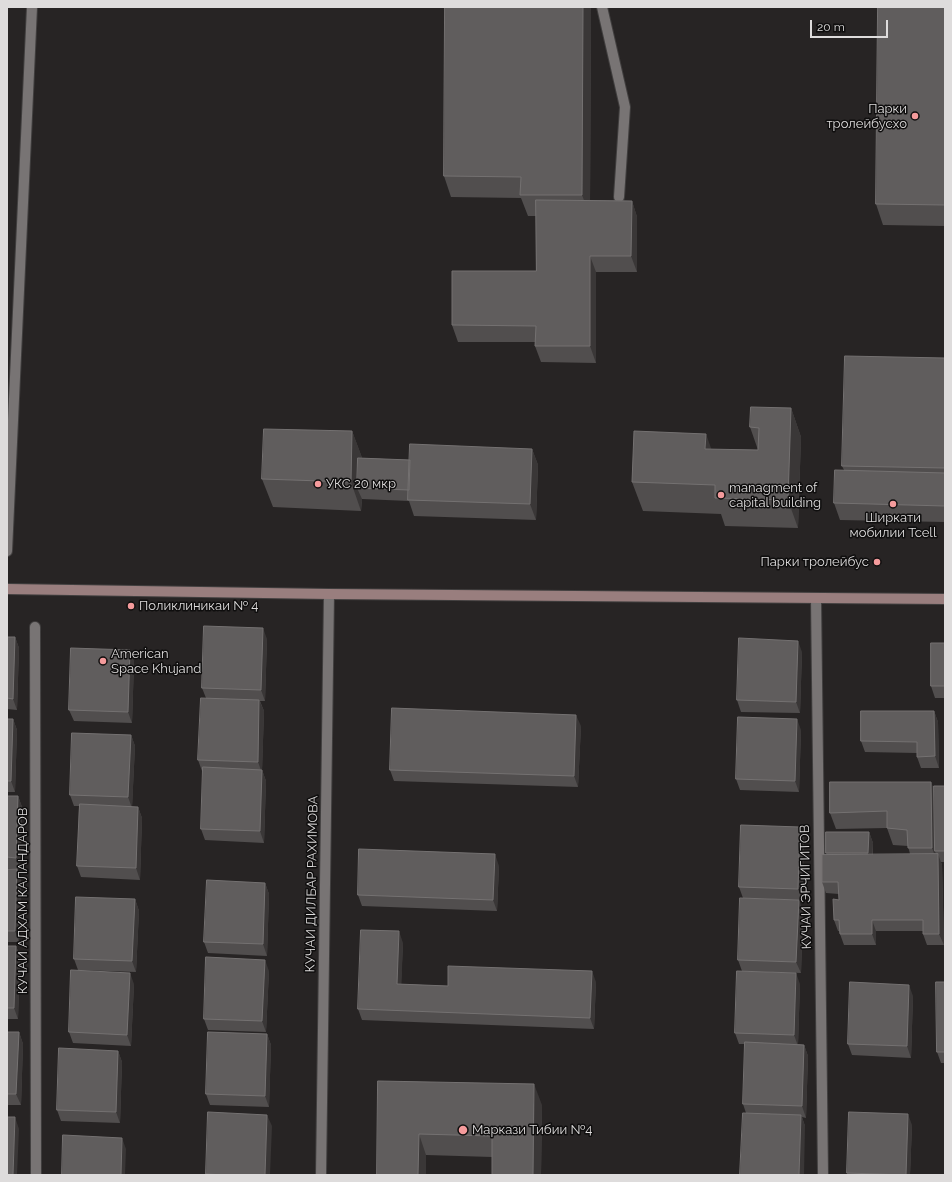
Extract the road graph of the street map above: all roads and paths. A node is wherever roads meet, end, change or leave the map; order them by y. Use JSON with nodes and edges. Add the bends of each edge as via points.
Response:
{"nodes":[{"id":1,"x":32,"y":7,"type":"edge"},
{"id":2,"x":602,"y":7,"type":"edge"},
{"id":3,"x":619,"y":196,"type":"dead end"},
{"id":4,"x":7,"y":551,"type":"edge"},
{"id":5,"x":7,"y":589,"type":"edge"},
{"id":6,"x":329,"y":594,"type":"junction"},
{"id":7,"x":816,"y":598,"type":"junction"},
{"id":8,"x":945,"y":599,"type":"edge"},
{"id":9,"x":35,"y":627,"type":"dead end"},
{"id":10,"x":36,"y":1175,"type":"edge"},
{"id":11,"x":320,"y":1175,"type":"edge"},
{"id":12,"x":823,"y":1175,"type":"edge"}],
"edges":[{"from":1,"to":4,"type":"street"},
{"from":2,"to":3,"type":"street","via":[[625,107]]},
{"from":5,"to":6,"type":"main road"},
{"from":6,"to":7,"type":"main road"},
{"from":6,"to":11,"type":"street","name":"КУЧАИ ДИЛБАР РАХИМОВА"},
{"from":7,"to":8,"type":"main road"},
{"from":7,"to":12,"type":"street","name":"КУЧАИ ЭРЧИГИТОВ"},
{"from":9,"to":10,"type":"street","name":"КУЧАИ АДХАМ КАЛАНДАРОВ"}]}
